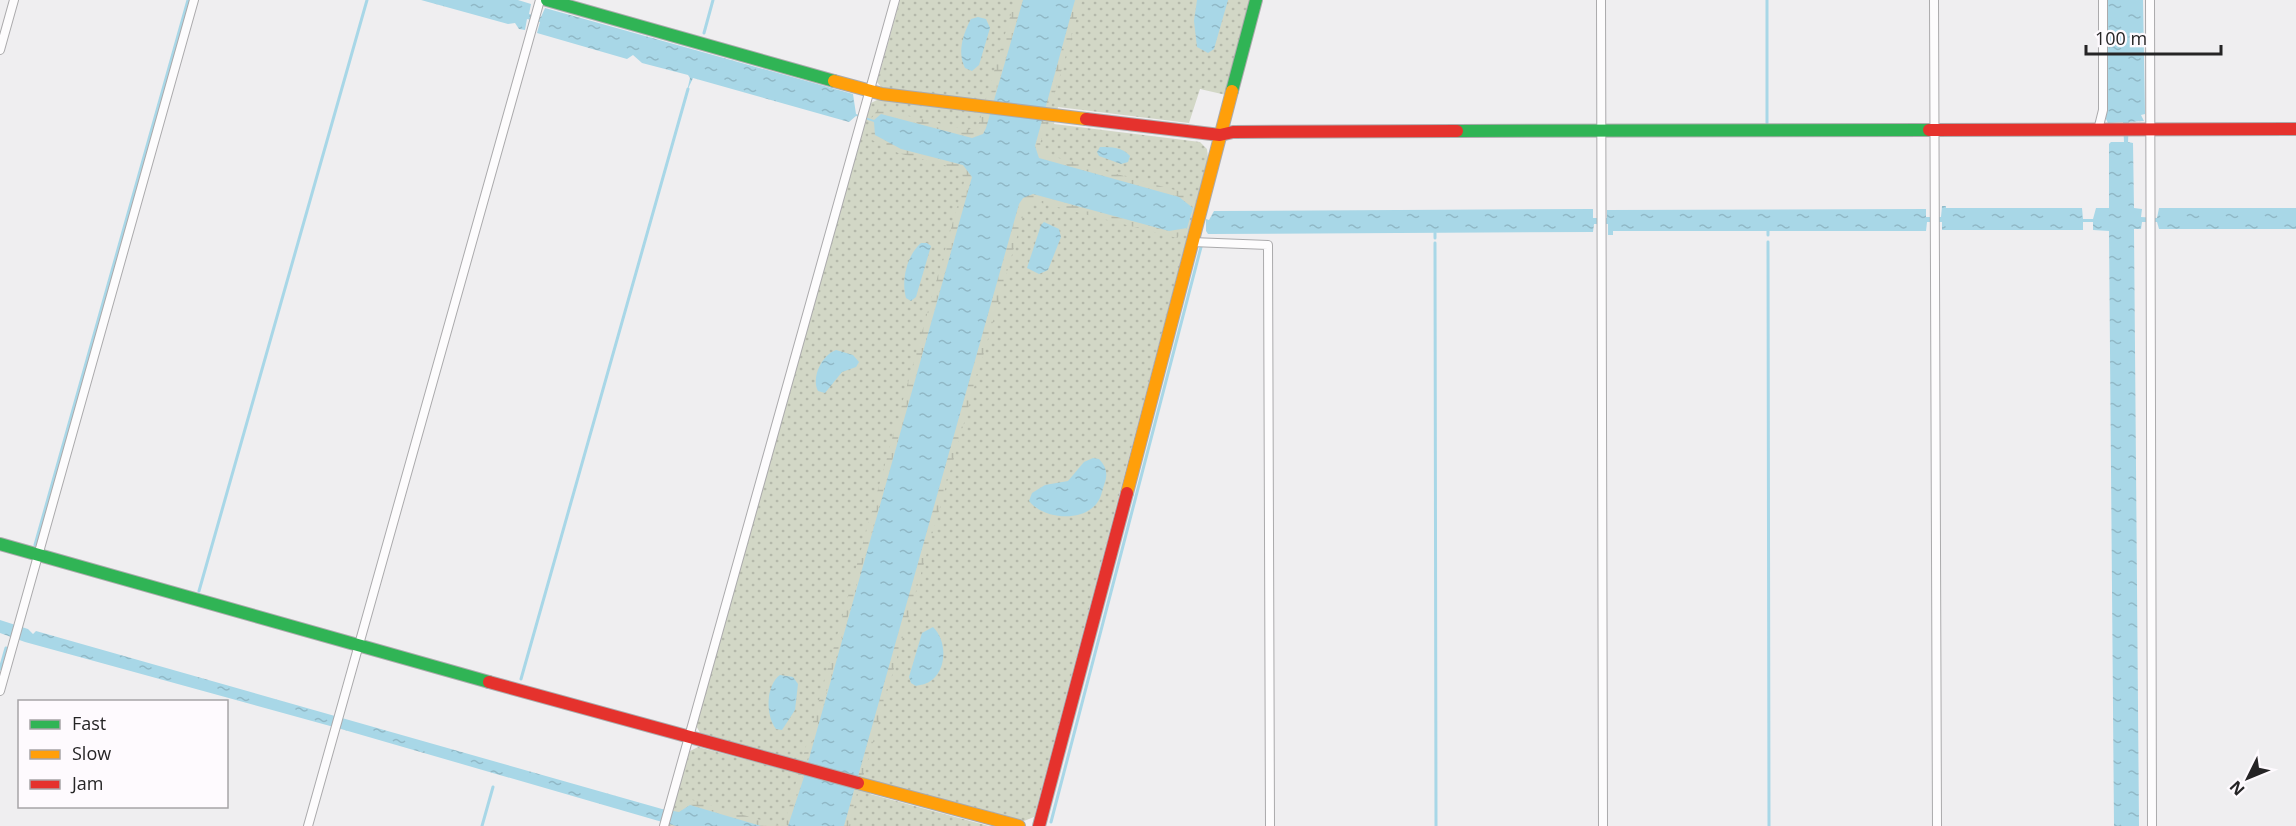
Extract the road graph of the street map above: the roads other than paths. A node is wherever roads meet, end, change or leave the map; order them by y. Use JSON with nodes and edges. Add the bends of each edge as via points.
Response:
{"nodes":[{"id":1,"x":14,"y":0,"type":"edge"},
{"id":2,"x":195,"y":0,"type":"edge"},
{"id":3,"x":540,"y":0,"type":"edge"},
{"id":4,"x":546,"y":0,"type":"edge"},
{"id":5,"x":895,"y":0,"type":"edge"},
{"id":6,"x":1256,"y":0,"type":"edge"},
{"id":7,"x":1600,"y":0,"type":"edge"},
{"id":8,"x":1934,"y":0,"type":"edge"},
{"id":9,"x":2103,"y":0,"type":"edge"},
{"id":10,"x":2150,"y":0,"type":"edge"},
{"id":11,"x":0,"y":50,"type":"edge"},
{"id":12,"x":870,"y":91,"type":"junction"},
{"id":13,"x":2296,"y":129,"type":"edge"},
{"id":14,"x":1934,"y":130,"type":"junction"},
{"id":15,"x":2098,"y":130,"type":"junction"},
{"id":16,"x":2151,"y":130,"type":"junction"},
{"id":17,"x":1601,"y":131,"type":"junction"},
{"id":18,"x":1220,"y":135,"type":"junction"},
{"id":19,"x":1192,"y":242,"type":"junction"},
{"id":20,"x":0,"y":544,"type":"edge"},
{"id":21,"x":38,"y":555,"type":"junction"},
{"id":22,"x":359,"y":645,"type":"junction"},
{"id":23,"x":0,"y":691,"type":"edge"},
{"id":24,"x":689,"y":738,"type":"junction"},
{"id":25,"x":664,"y":825,"type":"edge"},
{"id":26,"x":308,"y":826,"type":"edge"},
{"id":27,"x":1019,"y":826,"type":"edge"},
{"id":28,"x":1039,"y":826,"type":"edge"},
{"id":29,"x":1270,"y":826,"type":"edge"},
{"id":30,"x":1603,"y":826,"type":"edge"},
{"id":31,"x":1937,"y":826,"type":"edge"},
{"id":32,"x":2152,"y":826,"type":"edge"}],
"edges":[{"from":1,"to":11,"type":"street"},
{"from":2,"to":21,"type":"street"},
{"from":3,"to":22,"type":"street"},
{"from":4,"to":12,"type":"street"},
{"from":5,"to":12,"type":"street"},
{"from":6,"to":18,"type":"street"},
{"from":7,"to":17,"type":"street"},
{"from":8,"to":14,"type":"street"},
{"from":9,"to":15,"type":"street","via":[[2103,110]]},
{"from":10,"to":16,"type":"street"},
{"from":12,"to":18,"type":"street"},
{"from":12,"to":24,"type":"street"},
{"from":13,"to":16,"type":"street"},
{"from":14,"to":15,"type":"street"},
{"from":14,"to":17,"type":"street"},
{"from":14,"to":31,"type":"street"},
{"from":15,"to":16,"type":"street"},
{"from":16,"to":32,"type":"street"},
{"from":17,"to":18,"type":"street"},
{"from":17,"to":30,"type":"street"},
{"from":18,"to":19,"type":"street"},
{"from":19,"to":28,"type":"street"},
{"from":19,"to":29,"type":"street","via":[[1268,245]]},
{"from":20,"to":21,"type":"street"},
{"from":21,"to":22,"type":"street"},
{"from":21,"to":23,"type":"street"},
{"from":22,"to":24,"type":"street"},
{"from":22,"to":26,"type":"street"},
{"from":24,"to":25,"type":"street"},
{"from":24,"to":27,"type":"street"}]}
